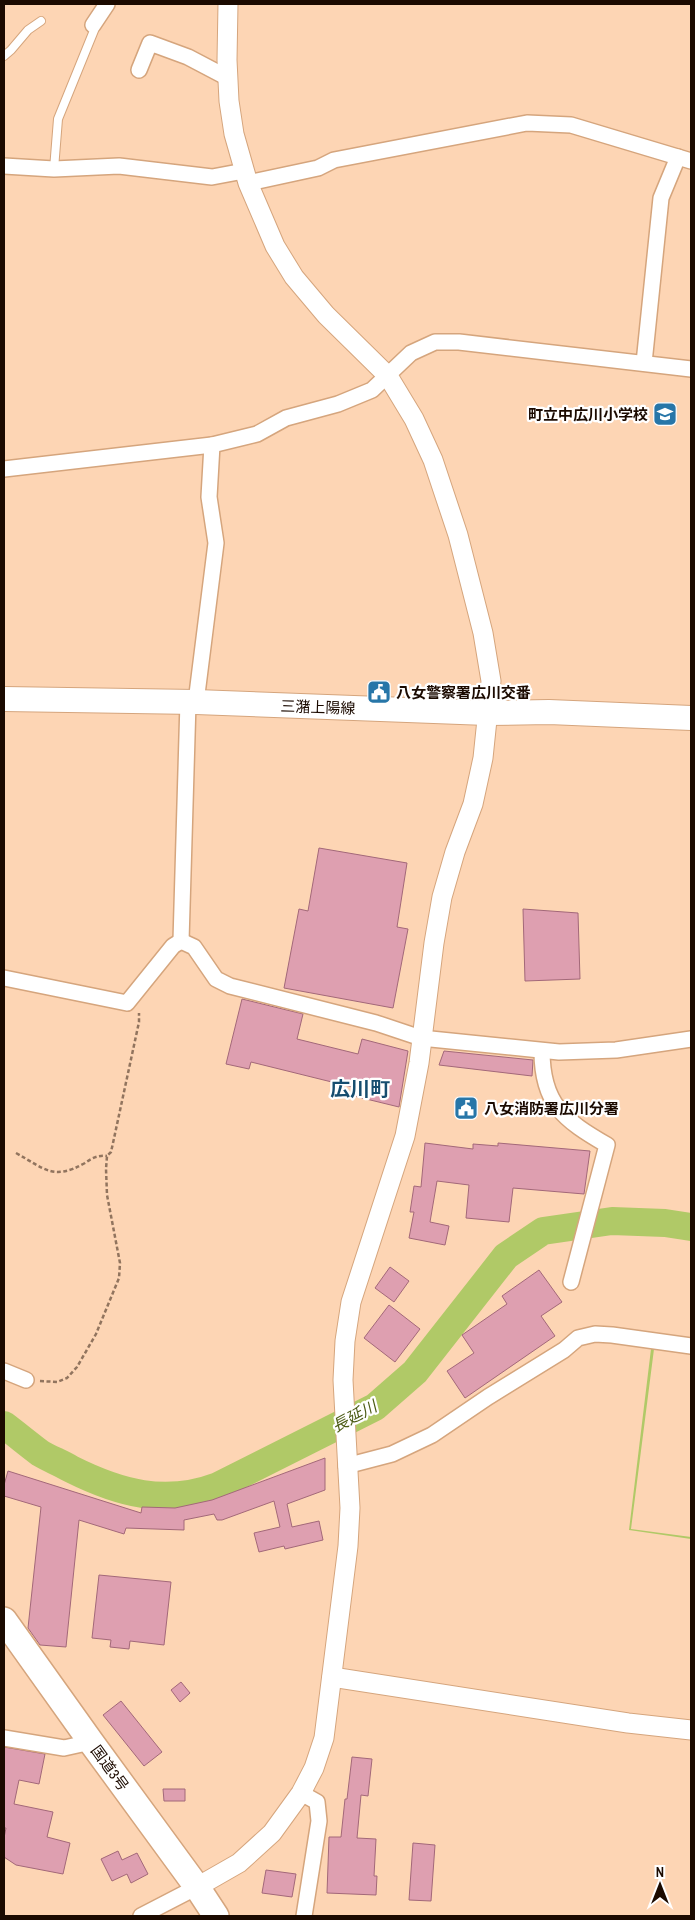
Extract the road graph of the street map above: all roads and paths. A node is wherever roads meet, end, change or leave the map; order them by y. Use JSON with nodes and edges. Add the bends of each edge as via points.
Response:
{"nodes":[{"id":1,"x":107,"y":4,"type":"edge"},
{"id":2,"x":228,"y":4,"type":"edge"},
{"id":3,"x":41,"y":21,"type":"dead end"},
{"id":4,"x":94,"y":24,"type":"joint"},
{"id":5,"x":4,"y":56,"type":"edge"},
{"id":6,"x":139,"y":70,"type":"dead end"},
{"id":7,"x":228,"y":78,"type":"junction"},
{"id":8,"x":687,"y":157,"type":"edge"},
{"id":9,"x":4,"y":166,"type":"edge"},
{"id":10,"x":54,"y":169,"type":"junction"},
{"id":11,"x":246,"y":177,"type":"junction"},
{"id":12,"x":644,"y":363,"type":"junction"},
{"id":13,"x":691,"y":369,"type":"edge"},
{"id":14,"x":388,"y":376,"type":"junction"},
{"id":15,"x":212,"y":445,"type":"junction"},
{"id":16,"x":4,"y":469,"type":"edge"},
{"id":17,"x":4,"y":698,"type":"edge"},
{"id":18,"x":192,"y":702,"type":"junction"},
{"id":19,"x":487,"y":712,"type":"junction"},
{"id":20,"x":691,"y":718,"type":"edge"},
{"id":21,"x":181,"y":941,"type":"junction"},
{"id":22,"x":4,"y":978,"type":"edge"},
{"id":23,"x":127,"y":1003,"type":"junction"},
{"id":24,"x":422,"y":1038,"type":"junction"},
{"id":25,"x":691,"y":1039,"type":"edge"},
{"id":26,"x":542,"y":1051,"type":"junction"},
{"id":27,"x":16,"y":1153,"type":"dead end"},
{"id":28,"x":107,"y":1156,"type":"junction"},
{"id":29,"x":571,"y":1282,"type":"dead end"},
{"id":30,"x":691,"y":1346,"type":"edge"},
{"id":31,"x":4,"y":1371,"type":"edge"},
{"id":32,"x":26,"y":1380,"type":"joint"},
{"id":33,"x":346,"y":1466,"type":"junction"},
{"id":34,"x":4,"y":1620,"type":"edge"},
{"id":35,"x":332,"y":1678,"type":"junction"},
{"id":36,"x":691,"y":1730,"type":"edge"},
{"id":37,"x":4,"y":1738,"type":"edge"},
{"id":38,"x":91,"y":1742,"type":"junction"},
{"id":39,"x":301,"y":1793,"type":"junction"},
{"id":40,"x":197,"y":1887,"type":"junction"},
{"id":41,"x":140,"y":1916,"type":"edge"},
{"id":42,"x":216,"y":1916,"type":"edge"},
{"id":43,"x":304,"y":1916,"type":"edge"}],
"edges":[{"from":1,"to":4,"type":"street"},
{"from":2,"to":7,"type":"street"},
{"from":3,"to":5,"type":"lane"},
{"from":4,"to":10,"type":"lane","via":[[58,119]]},
{"from":6,"to":7,"type":"street","via":[[150,43],[188,57]]},
{"from":7,"to":11,"type":"street","via":[[234,134]]},
{"from":8,"to":11,"type":"street","via":[[571,125],[527,123],[343,158],[318,168]]},
{"from":8,"to":12,"type":"street","via":[[662,198]]},
{"from":9,"to":10,"type":"street"},
{"from":10,"to":11,"type":"street","via":[[119,166],[212,177]]},
{"from":11,"to":14,"type":"street","via":[[274,246],[294,277]]},
{"from":12,"to":13,"type":"street"},
{"from":12,"to":14,"type":"street","via":[[435,342],[411,354]]},
{"from":14,"to":15,"type":"street","via":[[372,390],[338,404],[286,418],[257,434]]},
{"from":14,"to":19,"type":"street","via":[[433,460],[458,535],[483,633],[491,680]]},
{"from":15,"to":16,"type":"street"},
{"from":15,"to":18,"type":"street","via":[[209,497],[216,543]]},
{"from":17,"to":18,"type":"main road","name":"三潴上陽線"},
{"from":18,"to":19,"type":"main road","name":"三潴上陽線"},
{"from":18,"to":21,"type":"street"},
{"from":19,"to":20,"type":"main road","name":"三潴上陽線"},
{"from":19,"to":24,"type":"street","via":[[483,758],[473,804],[442,897]]},
{"from":21,"to":23,"type":"street","via":[[173,946]]},
{"from":21,"to":24,"type":"street","via":[[194,947],[216,979],[230,986]]},
{"from":22,"to":23,"type":"street"},
{"from":23,"to":28,"type":"path","via":[[139,1009],[139,1022],[113,1143]]},
{"from":24,"to":26,"type":"street"},
{"from":24,"to":33,"type":"street","via":[[405,1136],[351,1302],[342,1380]]},
{"from":25,"to":26,"type":"street","via":[[616,1050]]},
{"from":26,"to":29,"type":"street","via":[[542,1071],[549,1094],[563,1114],[582,1130],[607,1144]]},
{"from":27,"to":28,"type":"path","via":[[55,1172],[70,1172],[98,1156]]},
{"from":28,"to":32,"type":"path","via":[[107,1195],[120,1264],[114,1293],[96,1334],[67,1378],[57,1382]]},
{"from":30,"to":33,"type":"street","via":[[612,1335],[578,1338],[432,1435],[392,1454]]},
{"from":31,"to":32,"type":"street"},
{"from":33,"to":35,"type":"street","via":[[350,1508],[348,1546]]},
{"from":34,"to":38,"type":"highway","name":"国道3号"},
{"from":35,"to":36,"type":"street"},
{"from":35,"to":39,"type":"street","via":[[324,1738]]},
{"from":37,"to":38,"type":"street","via":[[64,1748]]},
{"from":38,"to":40,"type":"highway","name":"国道3号"},
{"from":39,"to":40,"type":"street","via":[[272,1833],[259,1845],[239,1863]]},
{"from":39,"to":43,"type":"street","via":[[317,1802],[319,1821]]},
{"from":40,"to":41,"type":"street"},
{"from":40,"to":42,"type":"highway","name":"国道3号"}]}
